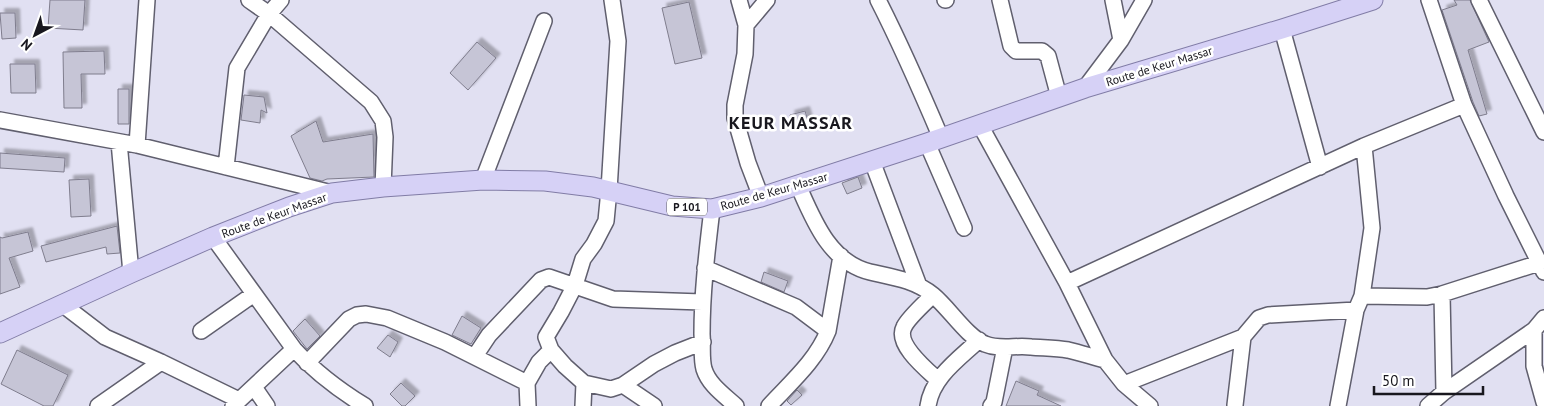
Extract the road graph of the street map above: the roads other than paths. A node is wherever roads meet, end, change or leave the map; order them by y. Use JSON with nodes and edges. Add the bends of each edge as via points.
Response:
{"nodes":[{"id":1,"x":147,"y":0,"type":"edge"},
{"id":2,"x":249,"y":0,"type":"edge"},
{"id":3,"x":281,"y":0,"type":"edge"},
{"id":4,"x":612,"y":0,"type":"edge"},
{"id":5,"x":739,"y":0,"type":"edge"},
{"id":6,"x":767,"y":0,"type":"edge"},
{"id":7,"x":878,"y":0,"type":"edge"},
{"id":8,"x":1000,"y":0,"type":"edge"},
{"id":9,"x":1113,"y":0,"type":"edge"},
{"id":10,"x":1144,"y":0,"type":"edge"},
{"id":11,"x":1373,"y":0,"type":"edge"},
{"id":12,"x":1429,"y":0,"type":"edge"},
{"id":13,"x":1479,"y":0,"type":"edge"},
{"id":14,"x":269,"y":14,"type":"junction"},
{"id":15,"x":544,"y":21,"type":"dead end"},
{"id":16,"x":746,"y":25,"type":"junction"},
{"id":17,"x":1282,"y":29,"type":"junction"},
{"id":18,"x":1121,"y":40,"type":"junction"},
{"id":19,"x":1084,"y":88,"type":"junction"},
{"id":20,"x":1059,"y":97,"type":"junction"},
{"id":21,"x":1464,"y":105,"type":"junction"},
{"id":22,"x":0,"y":120,"type":"edge"},
{"id":23,"x":980,"y":125,"type":"junction"},
{"id":24,"x":1544,"y":132,"type":"edge"},
{"id":25,"x":934,"y":141,"type":"junction"},
{"id":26,"x":119,"y":142,"type":"junction"},
{"id":27,"x":137,"y":145,"type":"junction"},
{"id":28,"x":1364,"y":146,"type":"junction"},
{"id":29,"x":872,"y":161,"type":"junction"},
{"id":30,"x":1320,"y":166,"type":"junction"},
{"id":31,"x":226,"y":167,"type":"junction"},
{"id":32,"x":483,"y":180,"type":"junction"},
{"id":33,"x":798,"y":185,"type":"junction"},
{"id":34,"x":383,"y":187,"type":"junction"},
{"id":35,"x":609,"y":190,"type":"junction"},
{"id":36,"x":332,"y":193,"type":"junction"},
{"id":37,"x":761,"y":197,"type":"junction"},
{"id":38,"x":712,"y":208,"type":"junction"},
{"id":39,"x":964,"y":228,"type":"dead end"},
{"id":40,"x":213,"y":238,"type":"junction"},
{"id":41,"x":841,"y":256,"type":"junction"},
{"id":42,"x":705,"y":268,"type":"junction"},
{"id":43,"x":1542,"y":268,"type":"edge"},
{"id":44,"x":131,"y":273,"type":"junction"},
{"id":45,"x":1067,"y":283,"type":"junction"},
{"id":46,"x":575,"y":285,"type":"junction"},
{"id":47,"x":919,"y":286,"type":"junction"},
{"id":48,"x":254,"y":294,"type":"junction"},
{"id":49,"x":1442,"y":294,"type":"junction"},
{"id":50,"x":933,"y":295,"type":"junction"},
{"id":51,"x":702,"y":302,"type":"junction"},
{"id":52,"x":1359,"y":303,"type":"junction"},
{"id":53,"x":62,"y":304,"type":"junction"},
{"id":54,"x":1544,"y":318,"type":"edge"},
{"id":55,"x":1534,"y":330,"type":"junction"},
{"id":56,"x":201,"y":331,"type":"dead end"},
{"id":57,"x":828,"y":331,"type":"junction"},
{"id":58,"x":0,"y":333,"type":"edge"},
{"id":59,"x":1243,"y":337,"type":"junction"},
{"id":60,"x":979,"y":340,"type":"junction"},
{"id":61,"x":702,"y":342,"type":"junction"},
{"id":62,"x":1005,"y":346,"type":"junction"},
{"id":63,"x":294,"y":349,"type":"junction"},
{"id":64,"x":551,"y":350,"type":"junction"},
{"id":65,"x":475,"y":356,"type":"junction"},
{"id":66,"x":1105,"y":360,"type":"junction"},
{"id":67,"x":161,"y":362,"type":"junction"},
{"id":68,"x":307,"y":363,"type":"junction"},
{"id":69,"x":938,"y":380,"type":"junction"},
{"id":70,"x":527,"y":383,"type":"junction"},
{"id":71,"x":584,"y":383,"type":"junction"},
{"id":72,"x":623,"y":384,"type":"junction"},
{"id":73,"x":1124,"y":384,"type":"junction"},
{"id":74,"x":254,"y":387,"type":"junction"},
{"id":75,"x":1444,"y":392,"type":"junction"},
{"id":76,"x":1544,"y":402,"type":"edge"},
{"id":77,"x":236,"y":403,"type":"edge"},
{"id":78,"x":100,"y":405,"type":"edge"},
{"id":79,"x":1235,"y":405,"type":"edge"},
{"id":80,"x":267,"y":406,"type":"edge"},
{"id":81,"x":365,"y":406,"type":"edge"},
{"id":82,"x":528,"y":406,"type":"edge"},
{"id":83,"x":582,"y":406,"type":"edge"},
{"id":84,"x":654,"y":406,"type":"edge"},
{"id":85,"x":736,"y":406,"type":"edge"},
{"id":86,"x":768,"y":406,"type":"edge"},
{"id":87,"x":928,"y":406,"type":"edge"},
{"id":88,"x":991,"y":406,"type":"edge"},
{"id":89,"x":1150,"y":406,"type":"edge"},
{"id":90,"x":1338,"y":406,"type":"edge"},
{"id":91,"x":1428,"y":406,"type":"edge"}],
"edges":[{"from":1,"to":27,"type":"street"},
{"from":2,"to":14,"type":"street"},
{"from":3,"to":14,"type":"street"},
{"from":4,"to":35,"type":"street","via":[[618,41]]},
{"from":5,"to":16,"type":"street"},
{"from":6,"to":16,"type":"street"},
{"from":7,"to":25,"type":"street","via":[[918,83]]},
{"from":8,"to":20,"type":"street","via":[[1011,46],[1016,51],[1042,51],[1048,56]]},
{"from":9,"to":18,"type":"street"},
{"from":10,"to":18,"type":"street"},
{"from":11,"to":17,"type":"main road","name":"Route de Keur Massar","number":"P 101"},
{"from":12,"to":21,"type":"street"},
{"from":13,"to":24,"type":"street"},
{"from":14,"to":31,"type":"street","via":[[237,68]]},
{"from":14,"to":34,"type":"street","via":[[370,102],[383,121]]},
{"from":15,"to":32,"type":"street"},
{"from":16,"to":37,"type":"street","via":[[735,118]]},
{"from":17,"to":19,"type":"main road","name":"Route de Keur Massar","number":"P 101"},
{"from":17,"to":30,"type":"street"},
{"from":18,"to":19,"type":"street"},
{"from":19,"to":20,"type":"main road","name":"Route de Keur Massar","number":"P 101"},
{"from":20,"to":23,"type":"main road","name":"Route de Keur Massar","number":"P 101"},
{"from":21,"to":28,"type":"street"},
{"from":21,"to":43,"type":"street"},
{"from":22,"to":26,"type":"street"},
{"from":23,"to":25,"type":"main road","name":"Route de Keur Massar","number":"P 101"},
{"from":23,"to":45,"type":"street"},
{"from":25,"to":29,"type":"main road","name":"Route de Keur Massar","number":"P 101"},
{"from":25,"to":39,"type":"street"},
{"from":26,"to":27,"type":"street"},
{"from":26,"to":44,"type":"street"},
{"from":27,"to":31,"type":"street"},
{"from":28,"to":30,"type":"street"},
{"from":28,"to":52,"type":"street","via":[[1372,228]]},
{"from":29,"to":33,"type":"main road","name":"Route de Keur Massar","number":"P 101"},
{"from":29,"to":47,"type":"street"},
{"from":30,"to":45,"type":"street"},
{"from":31,"to":36,"type":"street"},
{"from":32,"to":34,"type":"main road","name":"Route de Keur Massar","number":"P 101"},
{"from":32,"to":35,"type":"main road","name":"Route de Keur Massar","number":"P 101","via":[[545,181]]},
{"from":33,"to":37,"type":"main road","name":"Route de Keur Massar","number":"P 101"},
{"from":33,"to":41,"type":"street","via":[[829,246]]},
{"from":34,"to":36,"type":"main road","name":"Route de Keur Massar","number":"P 101"},
{"from":35,"to":38,"type":"main road","name":"Route de Keur Massar","number":"P 101","via":[[672,206]]},
{"from":35,"to":46,"type":"street","via":[[606,220],[583,259]]},
{"from":36,"to":40,"type":"main road","name":"Route de Keur Massar","number":"P 101"},
{"from":37,"to":38,"type":"main road","name":"Route de Keur Massar","number":"P 101"},
{"from":38,"to":42,"type":"street"},
{"from":40,"to":44,"type":"main road","name":"Route de Keur Massar","number":"P 101"},
{"from":40,"to":48,"type":"street"},
{"from":41,"to":47,"type":"street","via":[[854,266]]},
{"from":41,"to":57,"type":"street"},
{"from":42,"to":51,"type":"street"},
{"from":42,"to":57,"type":"street","via":[[796,307]]},
{"from":43,"to":49,"type":"street"},
{"from":44,"to":53,"type":"main road","name":"Route de Keur Massar","number":"P 101"},
{"from":45,"to":66,"type":"street"},
{"from":46,"to":51,"type":"street","via":[[613,299]]},
{"from":46,"to":64,"type":"street","via":[[546,337]]},
{"from":46,"to":65,"type":"street","via":[[548,277],[541,280],[489,335]]},
{"from":47,"to":50,"type":"street"},
{"from":48,"to":56,"type":"street"},
{"from":48,"to":63,"type":"street"},
{"from":49,"to":52,"type":"street"},
{"from":49,"to":75,"type":"street"},
{"from":50,"to":60,"type":"street"},
{"from":50,"to":69,"type":"street","via":[[904,326],[901,335],[914,357]]},
{"from":51,"to":61,"type":"street"},
{"from":52,"to":59,"type":"street","via":[[1268,315],[1259,318]]},
{"from":52,"to":90,"type":"street"},
{"from":53,"to":58,"type":"main road","name":"Route de Keur Massar","number":"P 101"},
{"from":53,"to":67,"type":"street","via":[[105,337]]},
{"from":54,"to":55,"type":"street"},
{"from":55,"to":75,"type":"street"},
{"from":55,"to":76,"type":"street","via":[[1534,366]]},
{"from":57,"to":86,"type":"street","via":[[816,354]]},
{"from":59,"to":73,"type":"street"},
{"from":59,"to":79,"type":"street"},
{"from":60,"to":62,"type":"street","via":[[995,347]]},
{"from":60,"to":69,"type":"street"},
{"from":61,"to":72,"type":"street","via":[[661,360]]},
{"from":61,"to":85,"type":"street","via":[[704,368],[709,380]]},
{"from":62,"to":66,"type":"street","via":[[1068,350]]},
{"from":62,"to":88,"type":"street"},
{"from":63,"to":68,"type":"street"},
{"from":63,"to":74,"type":"street"},
{"from":64,"to":70,"type":"street","via":[[539,362]]},
{"from":64,"to":71,"type":"street"},
{"from":65,"to":68,"type":"street","via":[[387,318],[366,314],[349,319]]},
{"from":65,"to":70,"type":"street"},
{"from":66,"to":73,"type":"street"},
{"from":67,"to":77,"type":"street"},
{"from":67,"to":78,"type":"street"},
{"from":68,"to":81,"type":"street"},
{"from":69,"to":87,"type":"street","via":[[932,388]]},
{"from":70,"to":82,"type":"street"},
{"from":71,"to":72,"type":"street","via":[[611,389]]},
{"from":71,"to":83,"type":"street"},
{"from":72,"to":84,"type":"street"},
{"from":73,"to":89,"type":"street"},
{"from":74,"to":77,"type":"street"},
{"from":74,"to":80,"type":"street"},
{"from":75,"to":91,"type":"street"}]}
